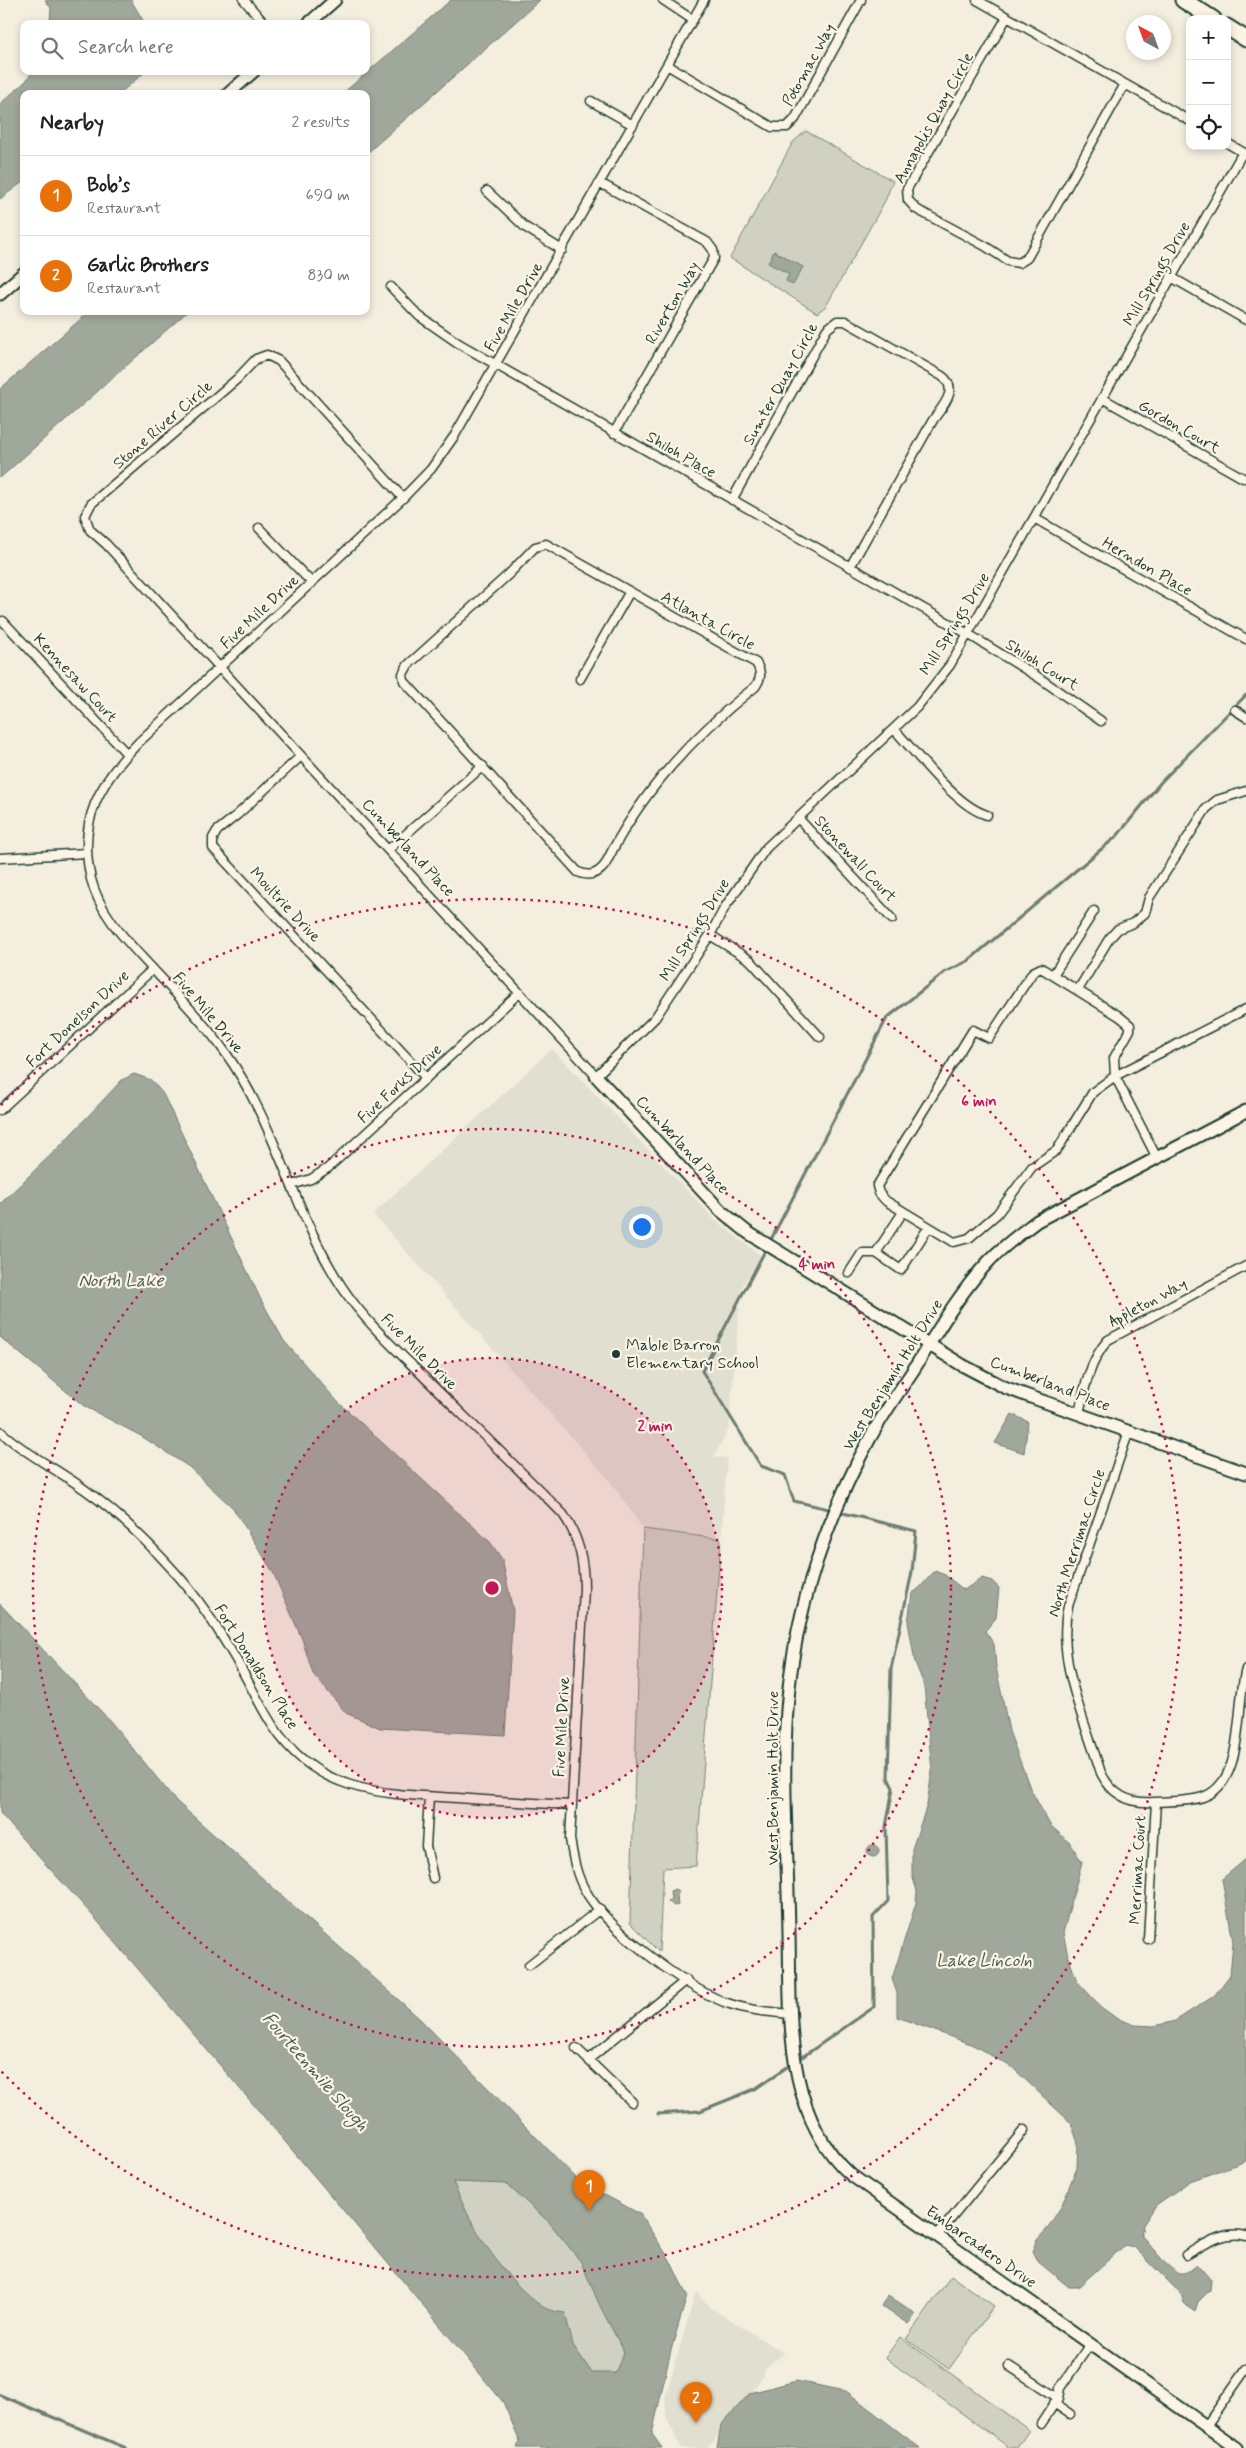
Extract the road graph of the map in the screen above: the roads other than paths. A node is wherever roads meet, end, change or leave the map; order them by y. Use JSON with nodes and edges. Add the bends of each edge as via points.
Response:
{"nodes":[{"id":1,"x":244,"y":0,"type":"edge"},
{"id":2,"x":335,"y":0,"type":"edge"},
{"id":3,"x":663,"y":0,"type":"edge"},
{"id":4,"x":704,"y":0,"type":"edge"},
{"id":5,"x":860,"y":0,"type":"edge"},
{"id":6,"x":977,"y":0,"type":"edge"},
{"id":7,"x":1183,"y":0,"type":"edge"},
{"id":8,"x":1207,"y":15,"type":"edge"},
{"id":9,"x":1007,"y":17,"type":"junction"},
{"id":10,"x":262,"y":20,"type":"edge"},
{"id":11,"x":312,"y":20,"type":"edge"},
{"id":12,"x":693,"y":20,"type":"junction"},
{"id":13,"x":1231,"y":30,"type":"edge"},
{"id":14,"x":1246,"y":39,"type":"edge"},
{"id":15,"x":667,"y":65,"type":"junction"},
{"id":16,"x":249,"y":75,"type":"edge"},
{"id":17,"x":1125,"y":84,"type":"junction"},
{"id":18,"x":233,"y":90,"type":"edge"},
{"id":19,"x":591,"y":101,"type":"dead end"},
{"id":20,"x":1186,"y":120,"type":"edge"},
{"id":21,"x":633,"y":125,"type":"junction"},
{"id":22,"x":1231,"y":145,"type":"edge"},
{"id":23,"x":1244,"y":153,"type":"edge"},
{"id":24,"x":600,"y":183,"type":"junction"},
{"id":25,"x":487,"y":191,"type":"dead end"},
{"id":26,"x":562,"y":250,"type":"junction"},
{"id":27,"x":20,"y":276,"type":"edge"},
{"id":28,"x":1171,"y":277,"type":"junction"},
{"id":29,"x":391,"y":287,"type":"dead end"},
{"id":30,"x":0,"y":294,"type":"edge"},
{"id":31,"x":1246,"y":320,"type":"edge"},
{"id":32,"x":496,"y":365,"type":"junction"},
{"id":33,"x":1102,"y":398,"type":"junction"},
{"id":34,"x":614,"y":433,"type":"junction"},
{"id":35,"x":1243,"y":478,"type":"dead end"},
{"id":36,"x":403,"y":498,"type":"junction"},
{"id":37,"x":732,"y":500,"type":"junction"},
{"id":38,"x":1034,"y":518,"type":"junction"},
{"id":39,"x":259,"y":528,"type":"dead end"},
{"id":40,"x":850,"y":567,"type":"junction"},
{"id":41,"x":312,"y":583,"type":"junction"},
{"id":42,"x":630,"y":593,"type":"junction"},
{"id":43,"x":3,"y":620,"type":"dead end"},
{"id":44,"x":968,"y":634,"type":"junction"},
{"id":45,"x":1246,"y":639,"type":"edge"},
{"id":46,"x":220,"y":668,"type":"junction"},
{"id":47,"x":580,"y":679,"type":"dead end"},
{"id":48,"x":1235,"y":710,"type":"dead end"},
{"id":49,"x":1246,"y":717,"type":"edge"},
{"id":50,"x":1101,"y":720,"type":"dead end"},
{"id":51,"x":894,"y":729,"type":"junction"},
{"id":52,"x":127,"y":754,"type":"junction"},
{"id":53,"x":301,"y":756,"type":"junction"},
{"id":54,"x":483,"y":766,"type":"junction"},
{"id":55,"x":1246,"y":791,"type":"edge"},
{"id":56,"x":987,"y":815,"type":"dead end"},
{"id":57,"x":798,"y":818,"type":"junction"},
{"id":58,"x":388,"y":850,"type":"junction"},
{"id":59,"x":87,"y":853,"type":"junction"},
{"id":60,"x":0,"y":858,"type":"edge"},
{"id":61,"x":1094,"y":911,"type":"dead end"},
{"id":62,"x":892,"y":919,"type":"dead end"},
{"id":63,"x":710,"y":935,"type":"junction"},
{"id":64,"x":153,"y":969,"type":"junction"},
{"id":65,"x":1053,"y":975,"type":"junction"},
{"id":66,"x":1078,"y":990,"type":"junction"},
{"id":67,"x":520,"y":992,"type":"junction"},
{"id":68,"x":1246,"y":1009,"type":"edge"},
{"id":69,"x":820,"y":1038,"type":"dead end"},
{"id":70,"x":596,"y":1076,"type":"junction"},
{"id":71,"x":1115,"y":1076,"type":"junction"},
{"id":72,"x":426,"y":1078,"type":"junction"},
{"id":73,"x":0,"y":1110,"type":"edge"},
{"id":74,"x":1246,"y":1111,"type":"edge"},
{"id":75,"x":1157,"y":1158,"type":"junction"},
{"id":76,"x":292,"y":1185,"type":"junction"},
{"id":77,"x":903,"y":1212,"type":"junction"},
{"id":78,"x":928,"y":1228,"type":"junction"},
{"id":79,"x":876,"y":1253,"type":"junction"},
{"id":80,"x":1246,"y":1266,"type":"edge"},
{"id":81,"x":849,"y":1273,"type":"dead end"},
{"id":82,"x":929,"y":1344,"type":"junction"},
{"id":83,"x":1079,"y":1414,"type":"junction"},
{"id":84,"x":0,"y":1431,"type":"edge"},
{"id":85,"x":1129,"y":1432,"type":"junction"},
{"id":86,"x":1246,"y":1473,"type":"edge"},
{"id":87,"x":1246,"y":1669,"type":"edge"},
{"id":88,"x":428,"y":1797,"type":"junction"},
{"id":89,"x":1156,"y":1802,"type":"junction"},
{"id":90,"x":571,"y":1805,"type":"junction"},
{"id":91,"x":433,"y":1878,"type":"dead end"},
{"id":92,"x":600,"y":1909,"type":"junction"},
{"id":93,"x":1148,"y":1939,"type":"dead end"},
{"id":94,"x":529,"y":1965,"type":"dead end"},
{"id":95,"x":686,"y":1980,"type":"junction"},
{"id":96,"x":791,"y":2014,"type":"junction"},
{"id":97,"x":576,"y":2048,"type":"dead end"},
{"id":98,"x":588,"y":2060,"type":"junction"},
{"id":99,"x":632,"y":2102,"type":"dead end"},
{"id":100,"x":1024,"y":2130,"type":"dead end"},
{"id":101,"x":937,"y":2236,"type":"junction"},
{"id":102,"x":1246,"y":2236,"type":"edge"},
{"id":103,"x":1186,"y":2255,"type":"dead end"},
{"id":104,"x":1090,"y":2344,"type":"junction"},
{"id":105,"x":1009,"y":2366,"type":"dead end"},
{"id":106,"x":1246,"y":2369,"type":"edge"},
{"id":107,"x":1056,"y":2401,"type":"junction"},
{"id":108,"x":1070,"y":2414,"type":"dead end"},
{"id":109,"x":1041,"y":2424,"type":"dead end"},
{"id":110,"x":1206,"y":2426,"type":"junction"},
{"id":111,"x":1237,"y":2448,"type":"edge"}],
"edges":[{"from":1,"to":10,"type":"street"},
{"from":2,"to":11,"type":"street"},
{"from":3,"to":12,"type":"street"},
{"from":4,"to":12,"type":"street","name":"Five Mile Drive"},
{"from":5,"to":15,"type":"street","name":"Potomac Way","via":[[795,119],[787,127],[772,127]]},
{"from":6,"to":9,"type":"street"},
{"from":7,"to":8,"type":"highway"},
{"from":9,"to":17,"type":"street"},
{"from":9,"to":17,"type":"street","name":"Annapolis Quay Circle","via":[[907,189],[908,200],[916,209],[1008,261],[1019,263],[1027,258]]},
{"from":12,"to":15,"type":"street","name":"Five Mile Drive"},
{"from":13,"to":14,"type":"highway"},
{"from":15,"to":21,"type":"street","name":"Five Mile Drive"},
{"from":16,"to":18,"type":"street"},
{"from":17,"to":20,"type":"street"},
{"from":19,"to":21,"type":"street"},
{"from":21,"to":24,"type":"street","name":"Five Mile Drive"},
{"from":22,"to":23,"type":"street"},
{"from":23,"to":28,"type":"street","name":"Mill Springs Drive"},
{"from":24,"to":26,"type":"street","name":"Five Mile Drive"},
{"from":24,"to":34,"type":"street","name":"Riverton Way","via":[[707,242],[714,250],[714,258]]},
{"from":25,"to":26,"type":"street","via":[[525,227]]},
{"from":26,"to":32,"type":"street","name":"Five Mile Drive"},
{"from":27,"to":30,"type":"street"},
{"from":28,"to":31,"type":"street"},
{"from":28,"to":33,"type":"street","name":"Mill Springs Drive"},
{"from":29,"to":32,"type":"street","name":"Shiloh Place","via":[[433,327]]},
{"from":32,"to":34,"type":"street","name":"Shiloh Place"},
{"from":32,"to":36,"type":"street","name":"Five Mile Drive","via":[[455,435],[431,469]]},
{"from":33,"to":35,"type":"street","name":"Gordon Court"},
{"from":33,"to":38,"type":"street","name":"Mill Springs Drive"},
{"from":34,"to":37,"type":"street","name":"Shiloh Place"},
{"from":36,"to":41,"type":"street","name":"Five Mile Drive"},
{"from":36,"to":46,"type":"street","name":"Stone River Circle","via":[[279,361],[267,355],[256,359],[91,504],[85,516],[90,530]]},
{"from":37,"to":40,"type":"street","name":"Shiloh Place"},
{"from":37,"to":40,"type":"street","name":"Sumter Quay Circle","via":[[827,328],[837,321],[852,324],[946,378],[950,390]]},
{"from":38,"to":44,"type":"street","name":"Mill Springs Drive"},
{"from":38,"to":45,"type":"street","name":"Herndon Place"},
{"from":39,"to":41,"type":"street"},
{"from":40,"to":44,"type":"street","name":"Shiloh Place"},
{"from":41,"to":46,"type":"street","name":"Five Mile Drive"},
{"from":42,"to":47,"type":"street"},
{"from":42,"to":54,"type":"street","name":"Atlanta Circle","via":[[553,547],[539,545],[405,668],[404,682],[408,688]]},
{"from":42,"to":54,"type":"street","name":"Atlanta Circle","via":[[756,663],[760,681],[670,766],[636,810],[601,870],[591,875],[578,872]]},
{"from":43,"to":52,"type":"street","name":"Kennesaw Court"},
{"from":44,"to":50,"type":"street","name":"Shiloh Court"},
{"from":44,"to":51,"type":"street","name":"Mill Springs Drive","via":[[918,706]]},
{"from":46,"to":52,"type":"street","name":"Five Mile Drive"},
{"from":46,"to":53,"type":"street","name":"Cumberland Place"},
{"from":48,"to":49,"type":"street"},
{"from":51,"to":56,"type":"street","via":[[958,798],[974,811]]},
{"from":51,"to":57,"type":"street","name":"Mill Springs Drive"},
{"from":52,"to":59,"type":"street","name":"Five Mile Drive","via":[[110,774],[95,802]]},
{"from":53,"to":58,"type":"street","name":"Cumberland Place"},
{"from":53,"to":72,"type":"street","name":"Moultrie Drive","via":[[217,831],[212,838],[213,848]]},
{"from":54,"to":58,"type":"street"},
{"from":55,"to":66,"type":"street","via":[[1217,800],[1206,809],[1149,898],[1145,913],[1118,929],[1109,939]]},
{"from":57,"to":62,"type":"street","name":"Stonewall Court"},
{"from":57,"to":63,"type":"street","name":"Mill Springs Drive","via":[[752,866]]},
{"from":58,"to":67,"type":"street","name":"Cumberland Place"},
{"from":59,"to":60,"type":"street"},
{"from":59,"to":64,"type":"street","name":"Five Mile Drive","via":[[93,884],[107,917]]},
{"from":61,"to":65,"type":"street"},
{"from":63,"to":69,"type":"street","via":[[750,960]]},
{"from":63,"to":70,"type":"street","name":"Mill Springs Drive","via":[[655,1018]]},
{"from":64,"to":73,"type":"street","name":"Fort Donelson Drive"},
{"from":64,"to":76,"type":"street","name":"Five Mile Drive","via":[[204,1025],[236,1067]]},
{"from":65,"to":66,"type":"street"},
{"from":65,"to":77,"type":"street","via":[[1041,968],[1034,972],[989,1038],[972,1030],[877,1186],[886,1201]]},
{"from":66,"to":71,"type":"street","via":[[1130,1025],[1114,1058]]},
{"from":67,"to":70,"type":"street","name":"Cumberland Place"},
{"from":67,"to":72,"type":"street","name":"Five Forks Drive"},
{"from":68,"to":71,"type":"street"},
{"from":70,"to":82,"type":"street","name":"Cumberland Place","via":[[732,1221]]},
{"from":71,"to":75,"type":"street"},
{"from":71,"to":78,"type":"street","via":[[1093,1092],[1057,1150],[1032,1167],[997,1214],[969,1238],[954,1242]]},
{"from":72,"to":76,"type":"street","name":"Five Forks Drive","via":[[328,1168],[311,1179]]},
{"from":74,"to":75,"type":"street","name":"West Benjamin Holt Drive"},
{"from":75,"to":82,"type":"street","name":"West Benjamin Holt Drive","via":[[1044,1218],[1010,1241],[972,1281]]},
{"from":76,"to":90,"type":"street","name":"Five Mile Drive","via":[[322,1253],[362,1314],[557,1508],[575,1534],[583,1559],[584,1589]]},
{"from":77,"to":78,"type":"street"},
{"from":77,"to":79,"type":"street"},
{"from":78,"to":79,"type":"street","via":[[901,1270]]},
{"from":79,"to":81,"type":"street","via":[[862,1253]]},
{"from":80,"to":83,"type":"street","name":"Appleton Way","via":[[1108,1340],[1095,1360],[1084,1388]]},
{"from":82,"to":83,"type":"street","name":"Cumberland Place","via":[[1004,1387]]},
{"from":82,"to":96,"type":"street","name":"West Benjamin Holt Drive","via":[[870,1438],[848,1482],[818,1556],[801,1617],[786,1720]]},
{"from":83,"to":85,"type":"street","name":"Cumberland Place"},
{"from":84,"to":88,"type":"street","name":"Fort Donaldson Place","via":[[84,1488],[149,1543],[209,1615],[273,1726],[308,1764],[332,1778],[367,1791]]},
{"from":85,"to":86,"type":"street","name":"Cumberland Place"},
{"from":85,"to":89,"type":"street","name":"North Merrimac Circle","via":[[1068,1606],[1064,1646],[1068,1668],[1105,1781],[1127,1800]]},
{"from":87,"to":89,"type":"street","name":"North Merrimac Circle","via":[[1235,1760],[1226,1781],[1201,1798]]},
{"from":88,"to":90,"type":"street","name":"Fort Donaldson Place"},
{"from":88,"to":91,"type":"street","via":[[426,1846]]},
{"from":89,"to":93,"type":"street","name":"Merrimac Court"},
{"from":90,"to":92,"type":"street","name":"Five Mile Drive","via":[[570,1839],[576,1868],[585,1891]]},
{"from":92,"to":94,"type":"street"},
{"from":92,"to":95,"type":"street","name":"Five Mile Drive","via":[[629,1937]]},
{"from":95,"to":96,"type":"street","name":"Five Mile Drive","via":[[722,2001],[744,2008]]},
{"from":95,"to":98,"type":"street"},
{"from":96,"to":101,"type":"street","name":"Embarcadero Drive","via":[[799,2090],[819,2137],[851,2175]]},
{"from":97,"to":98,"type":"street"},
{"from":98,"to":99,"type":"street"},
{"from":100,"to":101,"type":"street"},
{"from":101,"to":104,"type":"street","name":"Embarcadero Drive"},
{"from":102,"to":103,"type":"street","via":[[1236,2233],[1210,2239]]},
{"from":104,"to":107,"type":"street","via":[[1060,2388]]},
{"from":104,"to":110,"type":"street","name":"Embarcadero Drive"},
{"from":105,"to":107,"type":"street"},
{"from":106,"to":110,"type":"street"},
{"from":107,"to":108,"type":"street"},
{"from":107,"to":109,"type":"street"},
{"from":110,"to":111,"type":"street","name":"Embarcadero Drive"}]}
